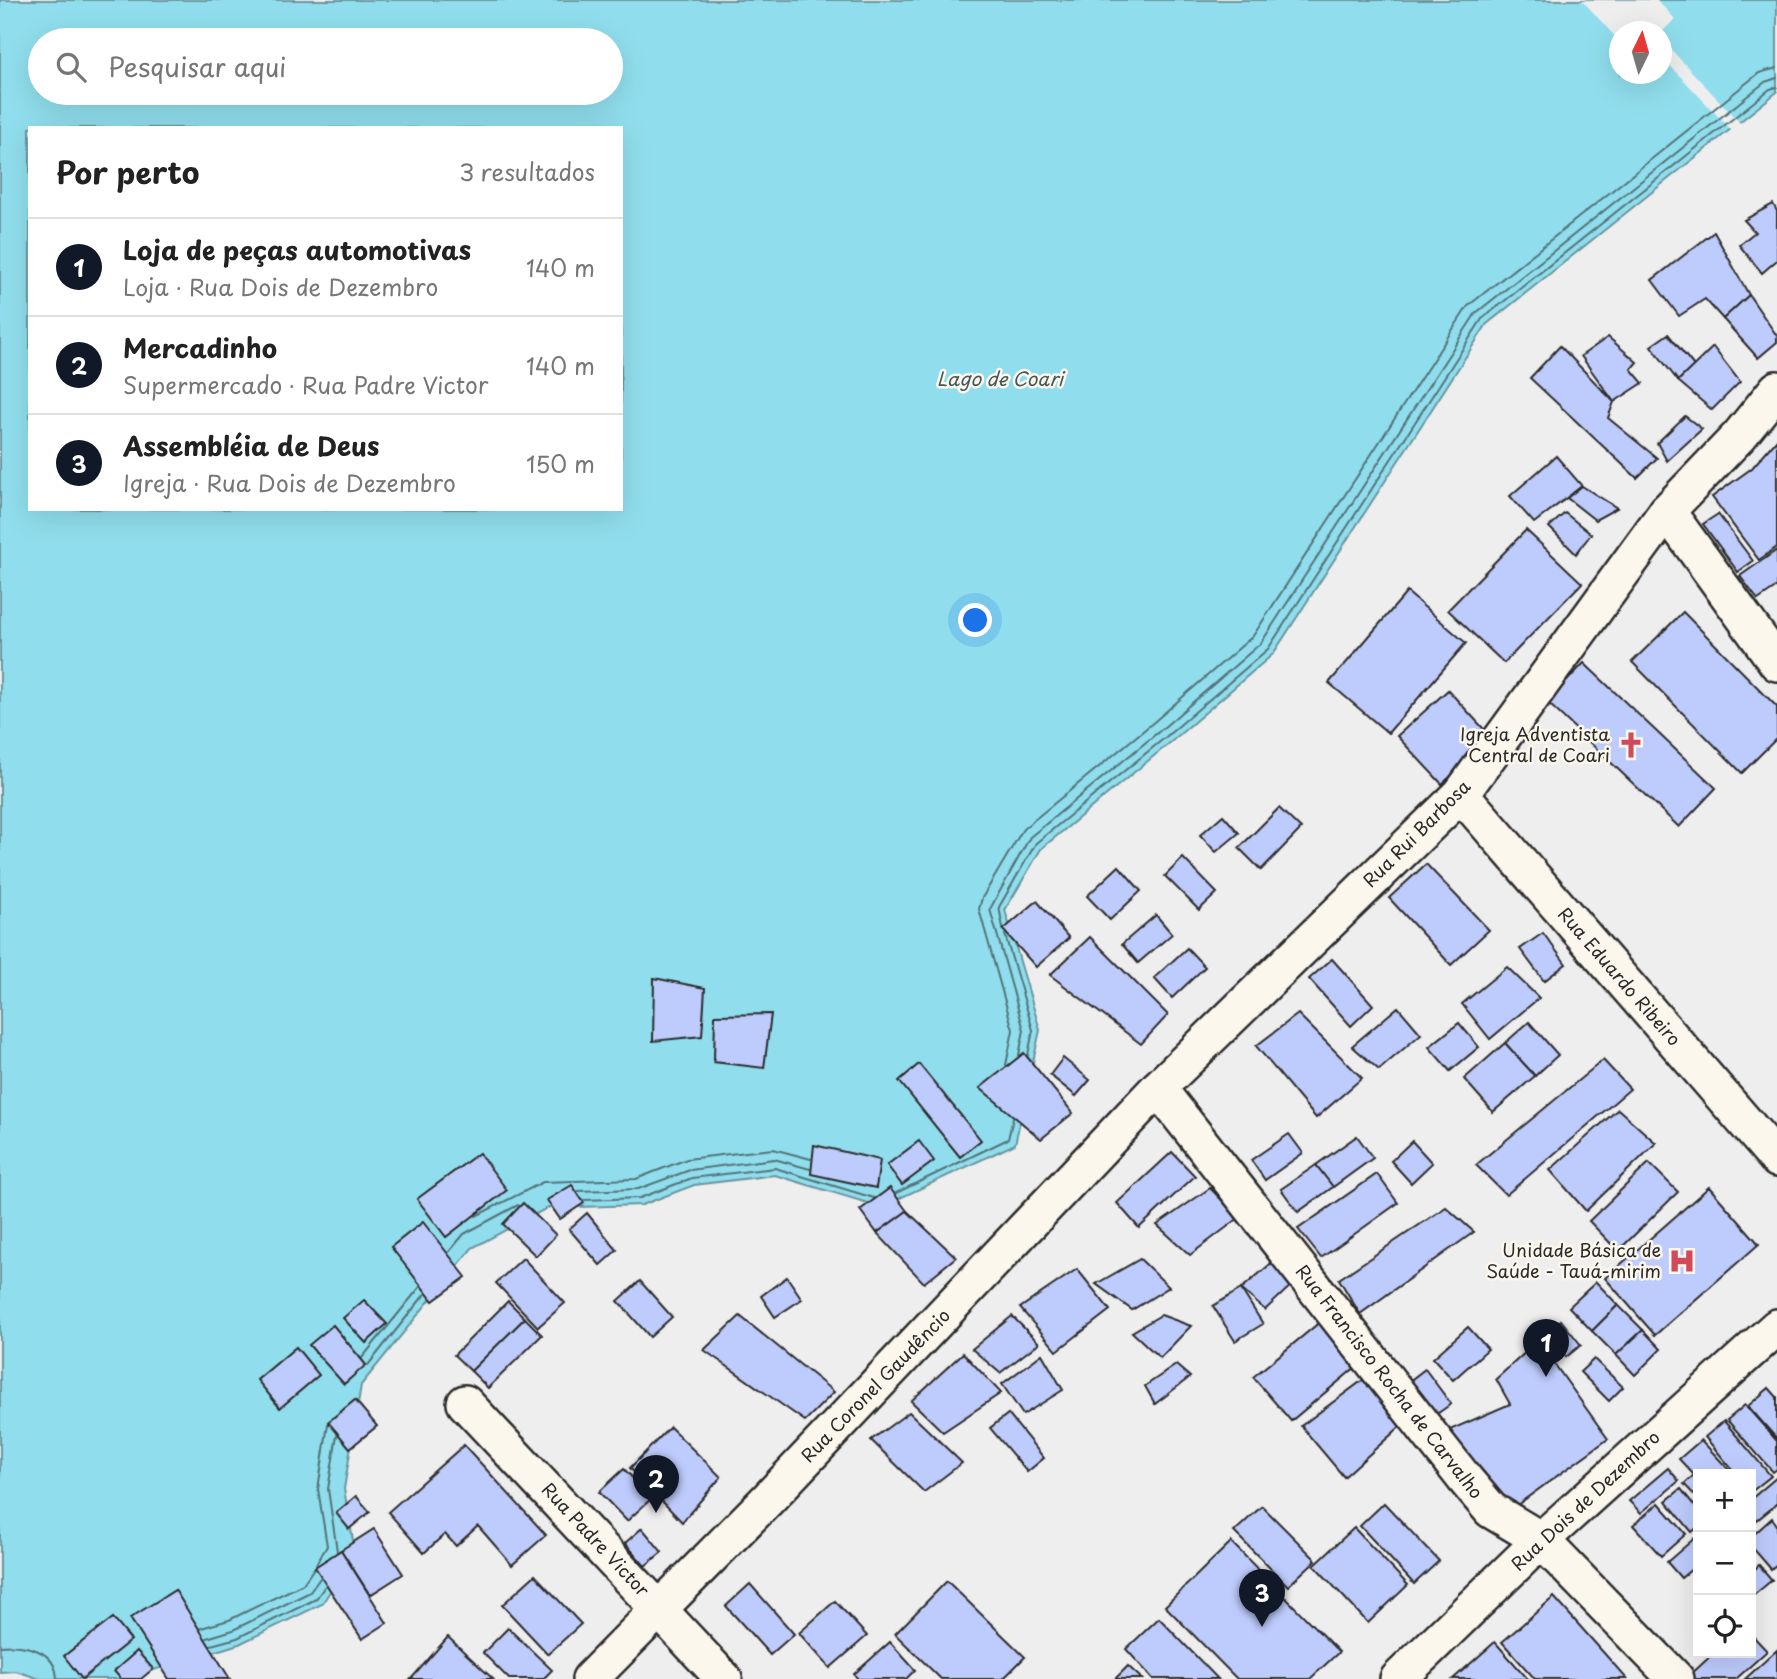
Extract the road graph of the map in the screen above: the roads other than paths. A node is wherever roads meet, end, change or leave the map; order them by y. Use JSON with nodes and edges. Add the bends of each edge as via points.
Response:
{"nodes":[{"id":1,"x":1777,"y":389,"type":"edge"},
{"id":2,"x":1667,"y":512,"type":"junction"},
{"id":3,"x":1777,"y":663,"type":"edge"},
{"id":4,"x":1461,"y":794,"type":"junction"},
{"id":5,"x":1158,"y":1088,"type":"junction"},
{"id":6,"x":1777,"y":1159,"type":"edge"},
{"id":7,"x":1777,"y":1327,"type":"edge"},
{"id":8,"x":465,"y":1403,"type":"dead end"},
{"id":9,"x":1541,"y":1540,"type":"junction"},
{"id":10,"x":658,"y":1608,"type":"junction"},
{"id":11,"x":590,"y":1679,"type":"edge"},
{"id":12,"x":724,"y":1679,"type":"edge"},
{"id":13,"x":1398,"y":1679,"type":"edge"},
{"id":14,"x":1676,"y":1679,"type":"edge"}],
"edges":[{"from":1,"to":2,"type":"street","name":"Rua Rui Barbosa"},
{"from":2,"to":3,"type":"street"},
{"from":2,"to":4,"type":"street","name":"Rua Rui Barbosa"},
{"from":4,"to":5,"type":"street","name":"Rua Rui Barbosa"},
{"from":4,"to":6,"type":"street","name":"Rua Eduardo Ribeiro"},
{"from":5,"to":9,"type":"street","name":"Rua Francisco Rocha de Carvalho","via":[[1491,1510]]},
{"from":5,"to":10,"type":"street","name":"Rua Coronel Gaudêncio","via":[[777,1490]]},
{"from":7,"to":9,"type":"street","name":"Rua Dois de Dezembro"},
{"from":8,"to":10,"type":"street","name":"Rua Padre Victor"},
{"from":9,"to":13,"type":"street","name":"Rua Dois de Dezembro"},
{"from":9,"to":14,"type":"street","name":"Rua Francisco Rocha de Carvalho"},
{"from":10,"to":11,"type":"street","name":"Rua Coronel Gaudêncio"},
{"from":10,"to":12,"type":"street","name":"Rua Padre Victor"}]}
